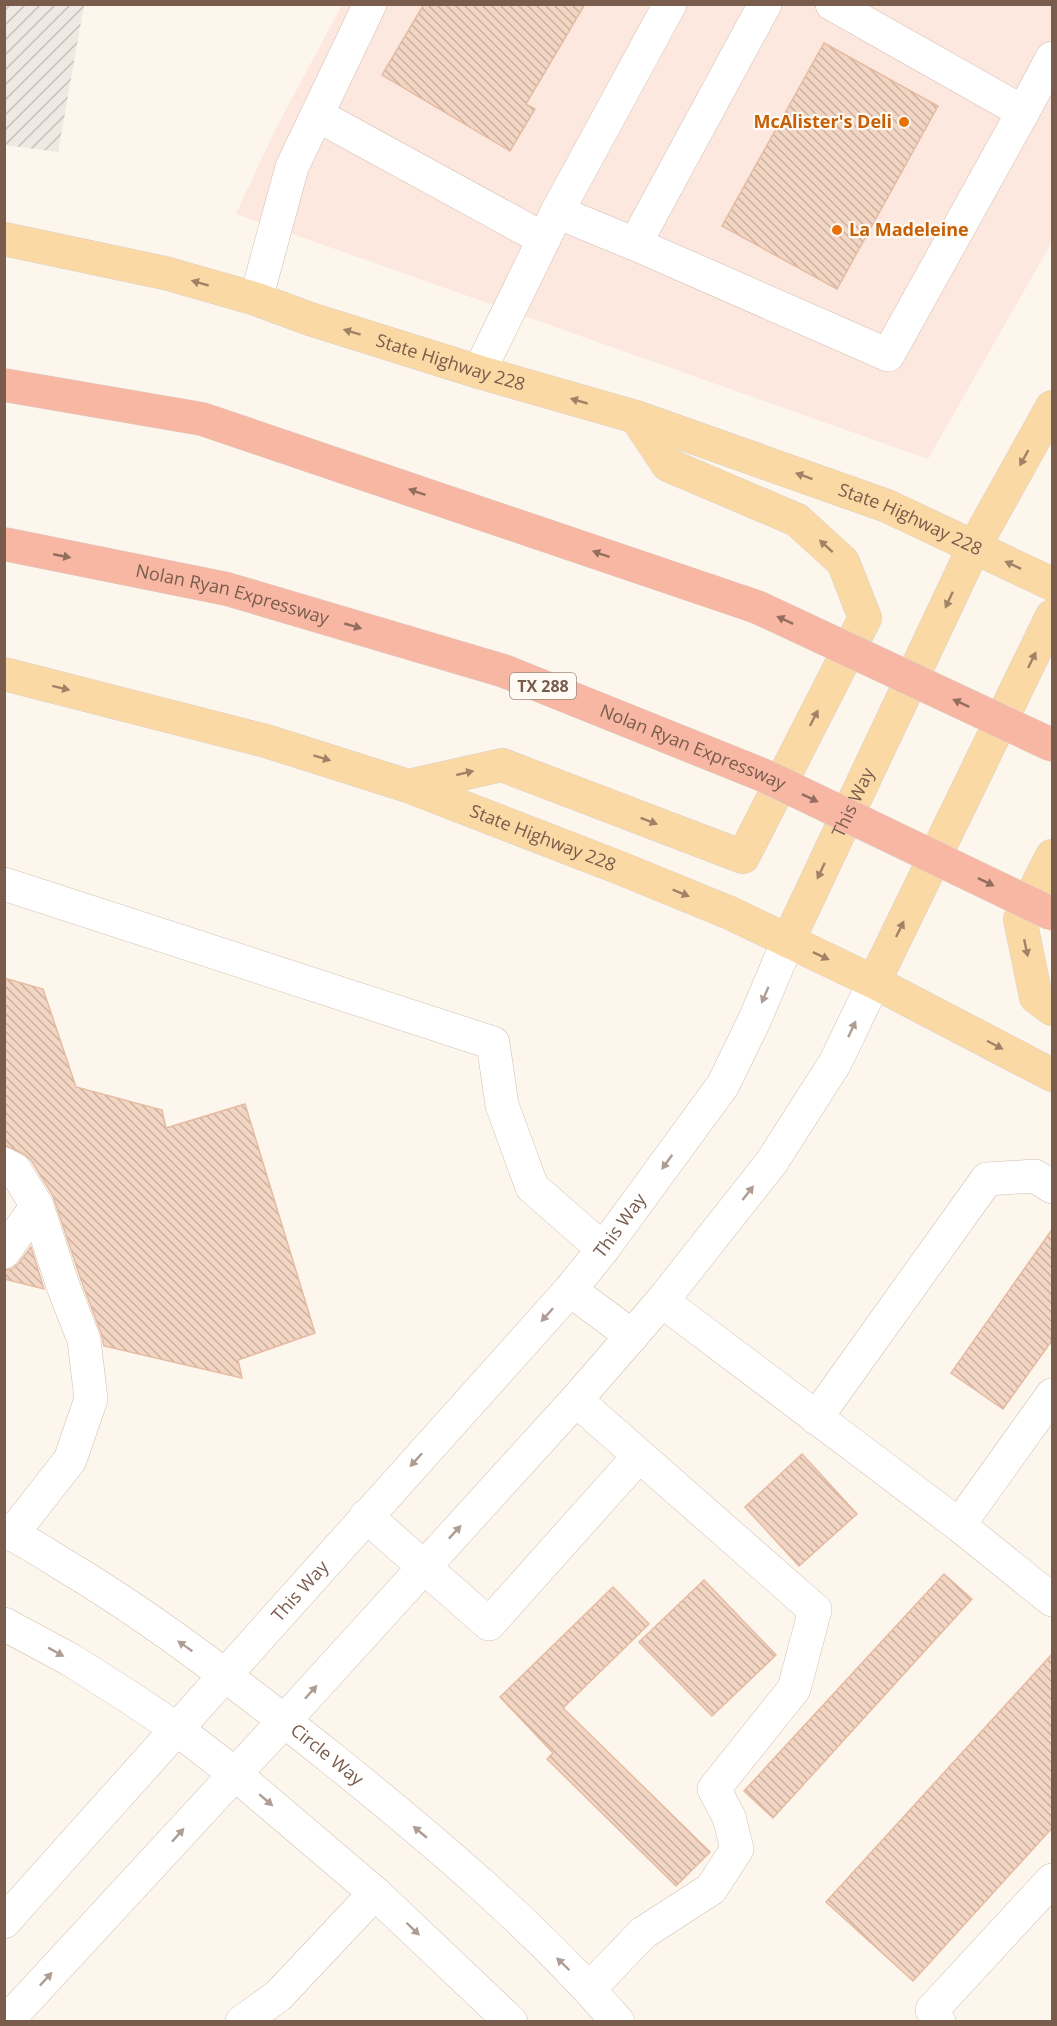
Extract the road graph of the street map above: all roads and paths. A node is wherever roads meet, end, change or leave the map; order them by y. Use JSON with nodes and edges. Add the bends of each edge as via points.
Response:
{"nodes":[{"id":1,"x":370,"y":4,"type":"edge"},
{"id":2,"x":670,"y":4,"type":"edge"},
{"id":3,"x":765,"y":4,"type":"edge"},
{"id":4,"x":832,"y":4,"type":"edge"},
{"id":5,"x":1053,"y":58,"type":"edge"},
{"id":6,"x":1023,"y":112,"type":"junction"},
{"id":7,"x":317,"y":115,"type":"junction"},
{"id":8,"x":550,"y":226,"type":"junction"},
{"id":9,"x":4,"y":239,"type":"edge"},
{"id":10,"x":635,"y":244,"type":"junction"},
{"id":11,"x":256,"y":299,"type":"junction"},
{"id":12,"x":479,"y":372,"type":"junction"},
{"id":13,"x":4,"y":385,"type":"edge"},
{"id":14,"x":1053,"y":407,"type":"edge"},
{"id":15,"x":636,"y":417,"type":"junction"},
{"id":16,"x":4,"y":544,"type":"edge"},
{"id":17,"x":974,"y":547,"type":"junction"},
{"id":18,"x":1053,"y":584,"type":"edge"},
{"id":19,"x":1053,"y":616,"type":"edge"},
{"id":20,"x":4,"y":674,"type":"edge"},
{"id":21,"x":1053,"y":745,"type":"edge"},
{"id":22,"x":408,"y":786,"type":"junction"},
{"id":23,"x":1053,"y":856,"type":"edge"},
{"id":24,"x":4,"y":884,"type":"edge"},
{"id":25,"x":1053,"y":914,"type":"edge"},
{"id":26,"x":788,"y":940,"type":"junction"},
{"id":27,"x":874,"y":982,"type":"junction"},
{"id":28,"x":1053,"y":1009,"type":"edge"},
{"id":29,"x":1053,"y":1075,"type":"edge"},
{"id":30,"x":4,"y":1164,"type":"edge"},
{"id":31,"x":4,"y":1185,"type":"edge"},
{"id":32,"x":1053,"y":1187,"type":"edge"},
{"id":33,"x":4,"y":1200,"type":"edge"},
{"id":34,"x":37,"y":1206,"type":"junction"},
{"id":35,"x":4,"y":1211,"type":"edge"},
{"id":36,"x":4,"y":1227,"type":"edge"},
{"id":37,"x":603,"y":1249,"type":"junction"},
{"id":38,"x":4,"y":1252,"type":"edge"},
{"id":39,"x":570,"y":1290,"type":"junction"},
{"id":40,"x":662,"y":1301,"type":"junction"},
{"id":41,"x":632,"y":1336,"type":"junction"},
{"id":42,"x":1053,"y":1395,"type":"edge"},
{"id":43,"x":576,"y":1400,"type":"junction"},
{"id":44,"x":816,"y":1418,"type":"junction"},
{"id":45,"x":639,"y":1456,"type":"junction"},
{"id":46,"x":366,"y":1516,"type":"junction"},
{"id":47,"x":960,"y":1525,"type":"junction"},
{"id":48,"x":8,"y":1532,"type":"edge"},
{"id":49,"x":424,"y":1566,"type":"junction"},
{"id":50,"x":1053,"y":1600,"type":"edge"},
{"id":51,"x":4,"y":1624,"type":"edge"},
{"id":52,"x":226,"y":1675,"type":"junction"},
{"id":53,"x":285,"y":1720,"type":"junction"},
{"id":54,"x":178,"y":1730,"type":"junction"},
{"id":55,"x":235,"y":1774,"type":"junction"},
{"id":56,"x":1053,"y":1880,"type":"edge"},
{"id":57,"x":375,"y":1893,"type":"junction"},
{"id":58,"x":4,"y":1922,"type":"edge"},
{"id":59,"x":589,"y":1989,"type":"junction"},
{"id":60,"x":6,"y":2022,"type":"edge"},
{"id":61,"x":242,"y":2022,"type":"edge"},
{"id":62,"x":511,"y":2022,"type":"edge"},
{"id":63,"x":618,"y":2022,"type":"edge"},
{"id":64,"x":939,"y":2022,"type":"edge"}],
"edges":[{"from":1,"to":7,"type":"street"},
{"from":2,"to":8,"type":"street"},
{"from":3,"to":10,"type":"street"},
{"from":4,"to":6,"type":"street"},
{"from":5,"to":6,"type":"street"},
{"from":6,"to":10,"type":"street","via":[[888,355]]},
{"from":7,"to":8,"type":"street"},
{"from":7,"to":11,"type":"street","via":[[292,168]]},
{"from":8,"to":10,"type":"street"},
{"from":8,"to":12,"type":"street"},
{"from":11,"to":9,"type":"main road","name":"State Highway 228","one_way":true,"via":[[165,273]]},
{"from":12,"to":11,"type":"main road","name":"State Highway 228","one_way":true},
{"from":15,"to":12,"type":"main road","name":"State Highway 228","one_way":true},
{"from":21,"to":13,"type":"highway","one_way":true,"bridge":true,"via":[[757,607],[202,419]]},
{"from":14,"to":17,"type":"main road","name":"This Way","one_way":true},
{"from":17,"to":15,"type":"main road","name":"State Highway 228","one_way":true,"via":[[887,506]]},
{"from":22,"to":15,"type":"main road","one_way":true,"via":[[502,765],[743,857],[865,618],[843,562],[797,520],[668,465]]},
{"from":16,"to":25,"type":"highway","name":"Nolan Ryan Expressway","number":"TX 288","one_way":true,"bridge":true,"via":[[227,589],[504,671],[765,776]]},
{"from":18,"to":17,"type":"main road","name":"State Highway 228","one_way":true},
{"from":17,"to":26,"type":"main road","name":"This Way","one_way":true},
{"from":27,"to":19,"type":"main road","one_way":true},
{"from":20,"to":22,"type":"main road","name":"State Highway 228","one_way":true,"via":[[266,741]]},
{"from":22,"to":26,"type":"main road","name":"State Highway 228","one_way":true,"via":[[620,867]]},
{"from":23,"to":28,"type":"main road","one_way":true,"via":[[1020,919],[1036,997]]},
{"from":24,"to":37,"type":"street","via":[[493,1044],[502,1106],[532,1187]]},
{"from":26,"to":27,"type":"main road","name":"State Highway 228","one_way":true},
{"from":26,"to":37,"type":"street","name":"This Way","one_way":true,"via":[[723,1085]]},
{"from":27,"to":29,"type":"main road","name":"State Highway 228","one_way":true},
{"from":40,"to":27,"type":"street","one_way":true,"via":[[771,1163],[835,1063]]},
{"from":30,"to":34,"type":"street","via":[[15,1170]]},
{"from":31,"to":34,"type":"street"},
{"from":32,"to":44,"type":"street","via":[[1035,1176],[987,1179]]},
{"from":33,"to":34,"type":"street"},
{"from":34,"to":35,"type":"street"},
{"from":34,"to":36,"type":"street"},
{"from":34,"to":38,"type":"street"},
{"from":34,"to":48,"type":"street","via":[[84,1340],[92,1399],[70,1460]]},
{"from":37,"to":39,"type":"street","name":"This Way"},
{"from":39,"to":41,"type":"street"},
{"from":39,"to":46,"type":"street","name":"This Way","one_way":true},
{"from":40,"to":41,"type":"street"},
{"from":40,"to":44,"type":"street"},
{"from":41,"to":43,"type":"street"},
{"from":42,"to":47,"type":"street"},
{"from":43,"to":45,"type":"street"},
{"from":49,"to":43,"type":"street","one_way":true},
{"from":44,"to":47,"type":"street"},
{"from":45,"to":49,"type":"street","via":[[489,1624]]},
{"from":45,"to":59,"type":"street","via":[[815,1610],[794,1689],[714,1789],[729,1816],[737,1849],[711,1889],[643,1933]]},
{"from":46,"to":49,"type":"street"},
{"from":46,"to":52,"type":"street","name":"This Way"},
{"from":47,"to":50,"type":"street"},
{"from":52,"to":48,"type":"street","name":"Circle Way","one_way":true,"via":[[110,1593]]},
{"from":53,"to":49,"type":"street","one_way":true},
{"from":51,"to":54,"type":"street","one_way":true,"via":[[70,1660]]},
{"from":52,"to":53,"type":"street","name":"Circle Way"},
{"from":52,"to":54,"type":"street","name":"This Way"},
{"from":53,"to":55,"type":"street"},
{"from":59,"to":53,"type":"street","name":"Circle Way","one_way":true,"via":[[467,1871]]},
{"from":54,"to":55,"type":"street"},
{"from":54,"to":58,"type":"street","name":"This Way"},
{"from":55,"to":57,"type":"street","one_way":true},
{"from":60,"to":55,"type":"street","one_way":true},
{"from":56,"to":64,"type":"street","via":[[932,2010]]},
{"from":57,"to":61,"type":"street","via":[[278,1996]]},
{"from":57,"to":62,"type":"street","one_way":true},
{"from":59,"to":63,"type":"street","name":"Circle Way"}]}
